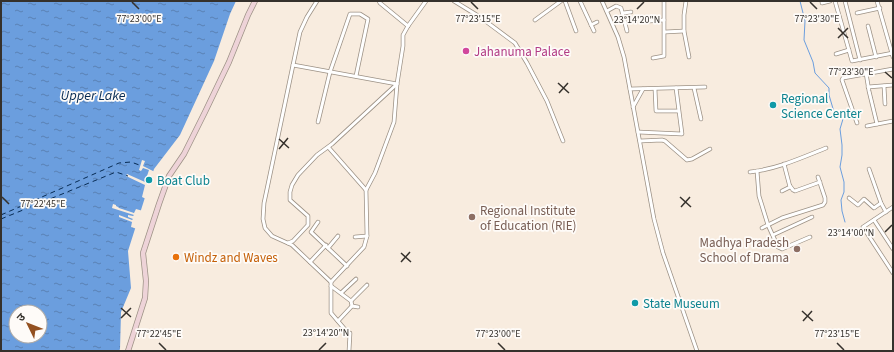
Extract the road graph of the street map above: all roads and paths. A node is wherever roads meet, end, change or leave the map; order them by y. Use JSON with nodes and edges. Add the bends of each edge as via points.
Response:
{"nodes":[{"id":1,"x":255,"y":1,"type":"edge"},
{"id":2,"x":317,"y":1,"type":"edge"},
{"id":3,"x":379,"y":1,"type":"edge"},
{"id":4,"x":426,"y":1,"type":"edge"},
{"id":5,"x":454,"y":1,"type":"edge"},
{"id":6,"x":561,"y":1,"type":"edge"},
{"id":7,"x":565,"y":1,"type":"edge"},
{"id":8,"x":580,"y":1,"type":"edge"},
{"id":9,"x":602,"y":1,"type":"edge"},
{"id":10,"x":664,"y":1,"type":"edge"},
{"id":11,"x":686,"y":1,"type":"edge"},
{"id":12,"x":822,"y":1,"type":"edge"},
{"id":13,"x":830,"y":1,"type":"edge"},
{"id":14,"x":840,"y":1,"type":"edge"},
{"id":15,"x":846,"y":1,"type":"edge"},
{"id":16,"x":877,"y":1,"type":"edge"},
{"id":17,"x":835,"y":2,"type":"edge"},
{"id":18,"x":880,"y":8,"type":"junction"},
{"id":19,"x":607,"y":11,"type":"junction"},
{"id":20,"x":631,"y":12,"type":"dead end"},
{"id":21,"x":623,"y":13,"type":"junction"},
{"id":22,"x":857,"y":13,"type":"dead end"},
{"id":23,"x":535,"y":20,"type":"dead end"},
{"id":24,"x":664,"y":20,"type":"junction"},
{"id":25,"x":649,"y":21,"type":"dead end"},
{"id":26,"x":597,"y":22,"type":"dead end"},
{"id":27,"x":591,"y":25,"type":"junction"},
{"id":28,"x":408,"y":26,"type":"junction"},
{"id":29,"x":868,"y":26,"type":"dead end"},
{"id":30,"x":576,"y":31,"type":"dead end"},
{"id":31,"x":594,"y":31,"type":"dead end"},
{"id":32,"x":627,"y":31,"type":"dead end"},
{"id":33,"x":684,"y":31,"type":"junction"},
{"id":34,"x":665,"y":32,"type":"junction"},
{"id":35,"x":849,"y":50,"type":"junction"},
{"id":36,"x":836,"y":54,"type":"dead end"},
{"id":37,"x":893,"y":54,"type":"edge"},
{"id":38,"x":689,"y":57,"type":"dead end"},
{"id":39,"x":876,"y":57,"type":"junction"},
{"id":40,"x":653,"y":58,"type":"dead end"},
{"id":41,"x":860,"y":60,"type":"junction"},
{"id":42,"x":292,"y":65,"type":"junction"},
{"id":43,"x":893,"y":68,"type":"edge"},
{"id":44,"x":330,"y":72,"type":"junction"},
{"id":45,"x":866,"y":73,"type":"junction"},
{"id":46,"x":356,"y":76,"type":"junction"},
{"id":47,"x":397,"y":84,"type":"junction"},
{"id":48,"x":893,"y":85,"type":"edge"},
{"id":49,"x":884,"y":86,"type":"junction"},
{"id":50,"x":705,"y":87,"type":"dead end"},
{"id":51,"x":868,"y":87,"type":"junction"},
{"id":52,"x":676,"y":88,"type":"junction"},
{"id":53,"x":694,"y":88,"type":"junction"},
{"id":54,"x":630,"y":89,"type":"junction"},
{"id":55,"x":644,"y":89,"type":"junction"},
{"id":56,"x":655,"y":89,"type":"junction"},
{"id":57,"x":885,"y":104,"type":"dead end"},
{"id":58,"x":633,"y":107,"type":"junction"},
{"id":59,"x":678,"y":111,"type":"junction"},
{"id":60,"x":701,"y":119,"type":"dead end"},
{"id":61,"x":893,"y":121,"type":"edge"},
{"id":62,"x":318,"y":122,"type":"dead end"},
{"id":63,"x":857,"y":123,"type":"dead end"},
{"id":64,"x":877,"y":124,"type":"junction"},
{"id":65,"x":867,"y":126,"type":"dead end"},
{"id":66,"x":638,"y":132,"type":"junction"},
{"id":67,"x":640,"y":141,"type":"junction"},
{"id":68,"x":563,"y":142,"type":"dead end"},
{"id":69,"x":329,"y":148,"type":"junction"},
{"id":70,"x":826,"y":148,"type":"dead end"},
{"id":71,"x":710,"y":149,"type":"dead end"},
{"id":72,"x":784,"y":164,"type":"junction"},
{"id":73,"x":869,"y":168,"type":"dead end"},
{"id":74,"x":757,"y":171,"type":"junction"},
{"id":75,"x":750,"y":172,"type":"dead end"},
{"id":76,"x":818,"y":177,"type":"dead end"},
{"id":77,"x":820,"y":182,"type":"junction"},
{"id":78,"x":790,"y":186,"type":"junction"},
{"id":79,"x":366,"y":190,"type":"junction"},
{"id":80,"x":782,"y":191,"type":"dead end"},
{"id":81,"x":849,"y":198,"type":"dead end"},
{"id":82,"x":881,"y":203,"type":"junction"},
{"id":83,"x":893,"y":207,"type":"edge"},
{"id":84,"x":886,"y":212,"type":"junction"},
{"id":85,"x":812,"y":218,"type":"dead end"},
{"id":86,"x":874,"y":220,"type":"junction"},
{"id":87,"x":318,"y":222,"type":"dead end"},
{"id":88,"x":768,"y":225,"type":"junction"},
{"id":89,"x":762,"y":228,"type":"dead end"},
{"id":90,"x":773,"y":234,"type":"junction"},
{"id":91,"x":338,"y":236,"type":"dead end"},
{"id":92,"x":367,"y":236,"type":"junction"},
{"id":93,"x":355,"y":237,"type":"dead end"},
{"id":94,"x":810,"y":237,"type":"dead end"},
{"id":95,"x":288,"y":243,"type":"junction"},
{"id":96,"x":327,"y":247,"type":"junction"},
{"id":97,"x":893,"y":250,"type":"edge"},
{"id":98,"x":310,"y":262,"type":"junction"},
{"id":99,"x":347,"y":266,"type":"junction"},
{"id":100,"x":893,"y":273,"type":"edge"},
{"id":101,"x":356,"y":279,"type":"dead end"},
{"id":102,"x":331,"y":284,"type":"junction"},
{"id":103,"x":367,"y":285,"type":"dead end"},
{"id":104,"x":341,"y":293,"type":"junction"},
{"id":105,"x":351,"y":301,"type":"junction"},
{"id":106,"x":352,"y":306,"type":"junction"},
{"id":107,"x":358,"y":308,"type":"dead end"},
{"id":108,"x":338,"y":321,"type":"junction"},
{"id":109,"x":128,"y":351,"type":"edge"},
{"id":110,"x":349,"y":351,"type":"edge"},
{"id":111,"x":697,"y":351,"type":"edge"}],
"edges":[{"from":1,"to":109,"type":"street","via":[[212,98],[184,154],[169,176],[158,204],[143,253],[145,298]]},
{"from":2,"to":42,"type":"street","via":[[300,32]]},
{"from":3,"to":28,"type":"street"},
{"from":4,"to":28,"type":"street"},
{"from":5,"to":68,"type":"street","via":[[515,43],[547,102]]},
{"from":6,"to":23,"type":"street"},
{"from":7,"to":30,"type":"street"},
{"from":8,"to":27,"type":"street"},
{"from":9,"to":19,"type":"street"},
{"from":10,"to":24,"type":"street"},
{"from":11,"to":33,"type":"street"},
{"from":12,"to":13,"type":"street"},
{"from":14,"to":17,"type":"street"},
{"from":15,"to":41,"type":"street"},
{"from":16,"to":18,"type":"street"},
{"from":17,"to":35,"type":"street"},
{"from":18,"to":22,"type":"street"},
{"from":18,"to":37,"type":"street"},
{"from":19,"to":21,"type":"street","via":[[616,6],[621,8]]},
{"from":19,"to":54,"type":"street","via":[[624,57]]},
{"from":20,"to":21,"type":"street"},
{"from":21,"to":32,"type":"street"},
{"from":24,"to":25,"type":"street"},
{"from":24,"to":34,"type":"street"},
{"from":26,"to":27,"type":"street"},
{"from":27,"to":31,"type":"street"},
{"from":28,"to":47,"type":"street","via":[[404,35]]},
{"from":29,"to":39,"type":"street"},
{"from":33,"to":34,"type":"street"},
{"from":33,"to":38,"type":"street"},
{"from":34,"to":40,"type":"street","via":[[664,56]]},
{"from":35,"to":36,"type":"street"},
{"from":35,"to":41,"type":"street","via":[[852,61]]},
{"from":37,"to":39,"type":"street"},
{"from":39,"to":41,"type":"street"},
{"from":42,"to":44,"type":"street"},
{"from":42,"to":95,"type":"street","via":[[263,219],[265,228],[272,236]]},
{"from":43,"to":45,"type":"street"},
{"from":44,"to":46,"type":"street"},
{"from":44,"to":46,"type":"street","via":[[350,14],[360,14],[368,19]]},
{"from":44,"to":62,"type":"street"},
{"from":45,"to":51,"type":"street"},
{"from":45,"to":63,"type":"street","via":[[842,80]]},
{"from":46,"to":47,"type":"street"},
{"from":47,"to":69,"type":"street"},
{"from":47,"to":79,"type":"street","via":[[394,122]]},
{"from":48,"to":49,"type":"street"},
{"from":49,"to":51,"type":"street"},
{"from":49,"to":57,"type":"street"},
{"from":50,"to":53,"type":"street"},
{"from":51,"to":64,"type":"street"},
{"from":52,"to":53,"type":"street"},
{"from":52,"to":56,"type":"street"},
{"from":52,"to":59,"type":"street"},
{"from":53,"to":60,"type":"street"},
{"from":54,"to":55,"type":"street"},
{"from":54,"to":58,"type":"street"},
{"from":55,"to":56,"type":"street"},
{"from":55,"to":58,"type":"street"},
{"from":56,"to":59,"type":"street","via":[[656,111]]},
{"from":58,"to":66,"type":"street"},
{"from":59,"to":66,"type":"street","via":[[682,134]]},
{"from":61,"to":64,"type":"street"},
{"from":64,"to":65,"type":"street"},
{"from":66,"to":67,"type":"street"},
{"from":67,"to":71,"type":"street","via":[[665,141],[687,160]]},
{"from":67,"to":111,"type":"street","via":[[654,219]]},
{"from":69,"to":79,"type":"street"},
{"from":69,"to":95,"type":"street","via":[[298,175],[292,185],[290,200],[308,216],[308,225],[294,241]]},
{"from":70,"to":72,"type":"street"},
{"from":72,"to":74,"type":"street"},
{"from":72,"to":78,"type":"street"},
{"from":73,"to":82,"type":"street"},
{"from":74,"to":75,"type":"street"},
{"from":74,"to":88,"type":"street","via":[[759,196]]},
{"from":76,"to":77,"type":"street"},
{"from":77,"to":78,"type":"street","via":[[795,191]]},
{"from":77,"to":88,"type":"street","via":[[825,198],[823,205]]},
{"from":78,"to":80,"type":"street"},
{"from":79,"to":92,"type":"street"},
{"from":81,"to":82,"type":"street","via":[[858,205],[864,199],[874,208]]},
{"from":82,"to":84,"type":"street"},
{"from":83,"to":84,"type":"street"},
{"from":84,"to":86,"type":"street"},
{"from":85,"to":90,"type":"street"},
{"from":86,"to":97,"type":"street"},
{"from":86,"to":100,"type":"street","via":[[863,227]]},
{"from":87,"to":96,"type":"street","via":[[311,232]]},
{"from":88,"to":89,"type":"street"},
{"from":88,"to":90,"type":"street"},
{"from":90,"to":94,"type":"street","via":[[778,247],[782,249]]},
{"from":91,"to":96,"type":"street"},
{"from":92,"to":93,"type":"street"},
{"from":92,"to":99,"type":"street","via":[[364,247]]},
{"from":95,"to":98,"type":"street"},
{"from":96,"to":98,"type":"street"},
{"from":96,"to":99,"type":"street"},
{"from":98,"to":102,"type":"street"},
{"from":99,"to":102,"type":"street"},
{"from":101,"to":104,"type":"street"},
{"from":102,"to":104,"type":"street"},
{"from":102,"to":108,"type":"street","via":[[331,313]]},
{"from":103,"to":105,"type":"street"},
{"from":104,"to":105,"type":"street"},
{"from":105,"to":106,"type":"street"},
{"from":106,"to":107,"type":"street"},
{"from":106,"to":108,"type":"street"},
{"from":108,"to":110,"type":"street","via":[[350,333]]}]}
